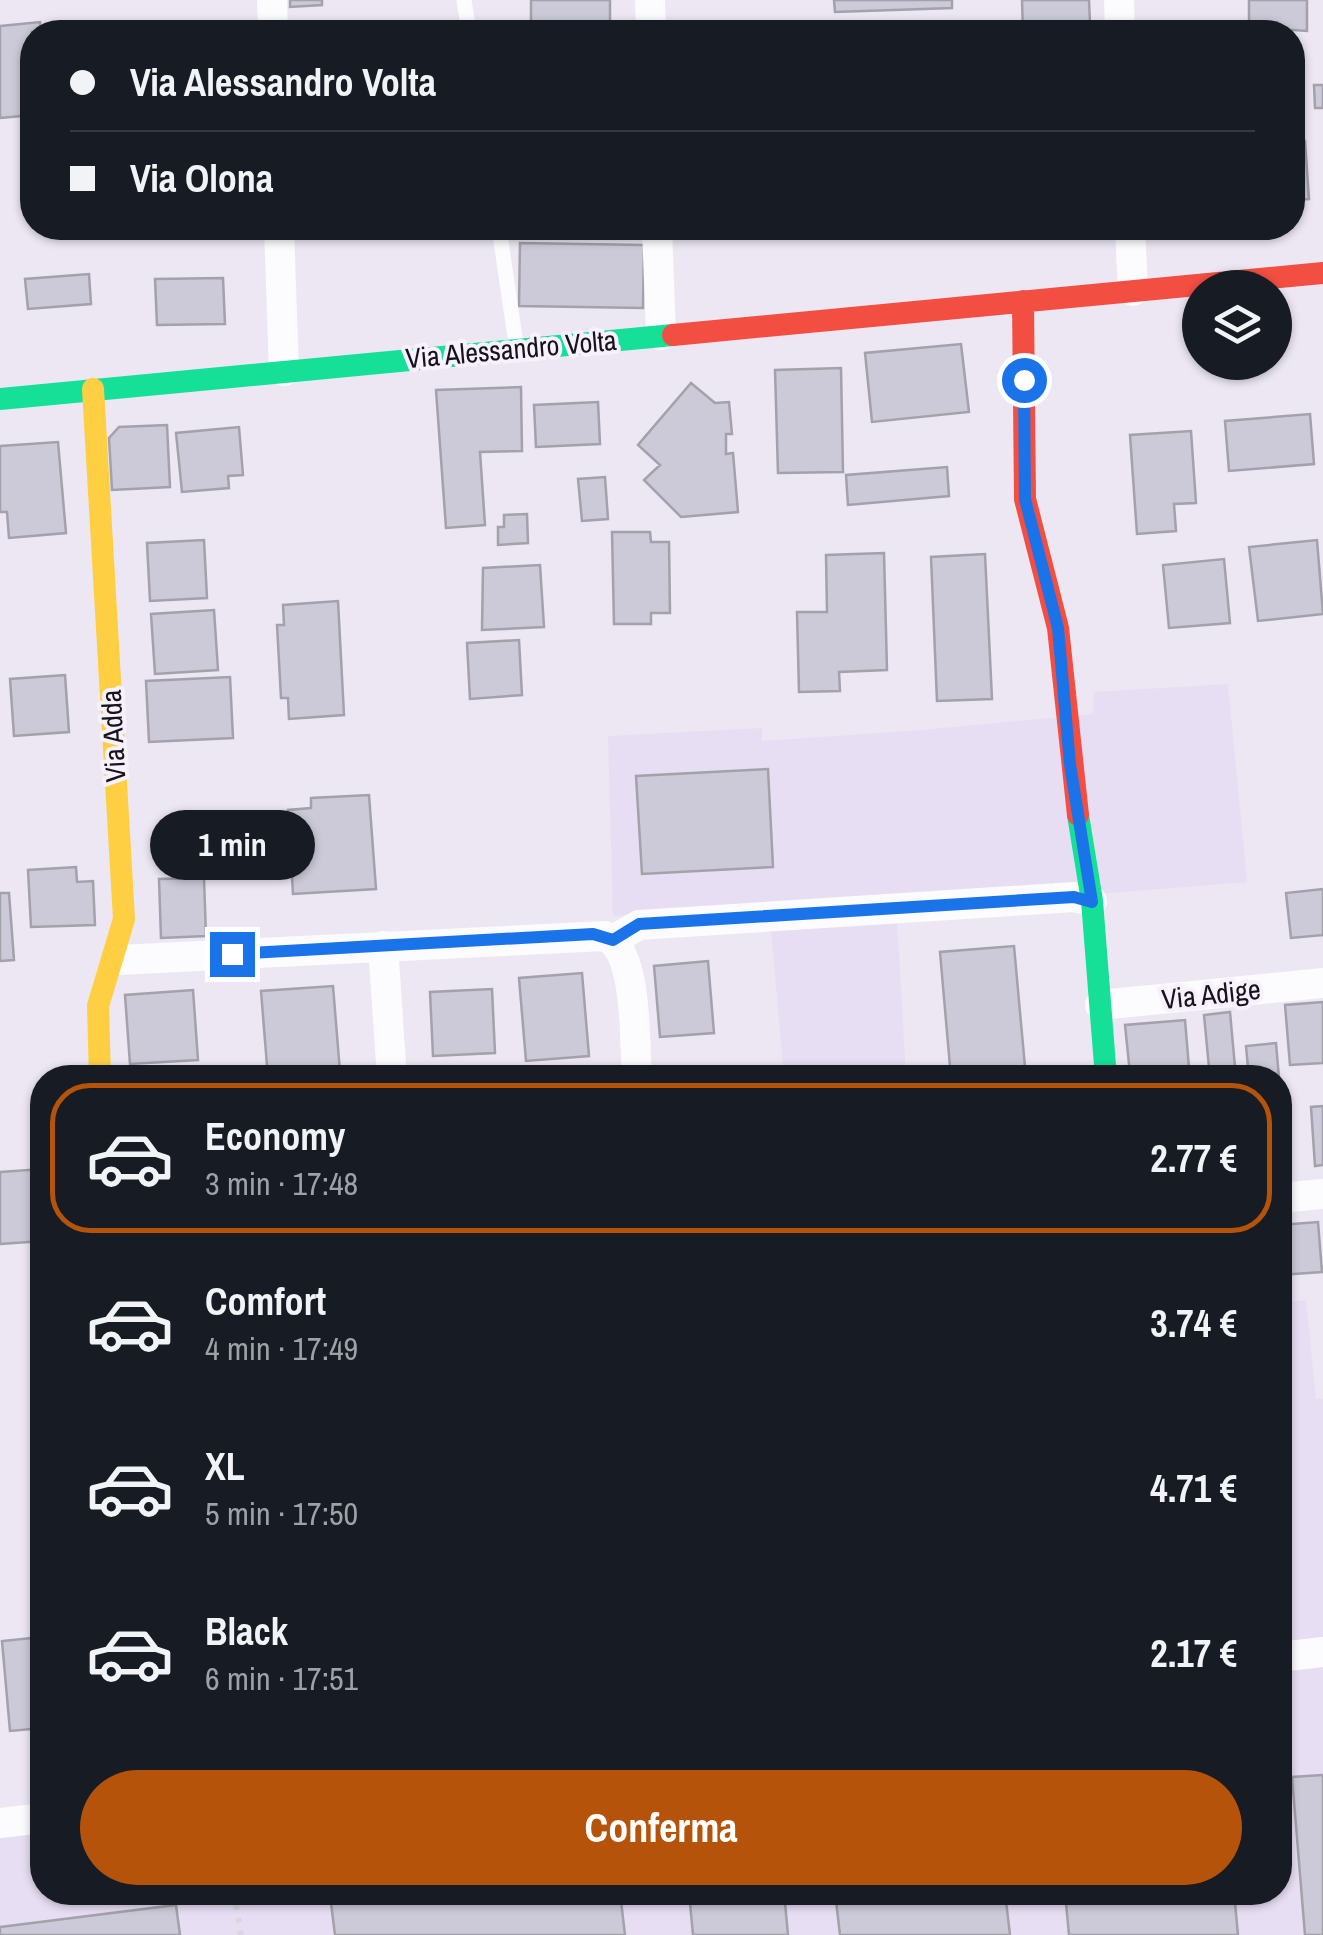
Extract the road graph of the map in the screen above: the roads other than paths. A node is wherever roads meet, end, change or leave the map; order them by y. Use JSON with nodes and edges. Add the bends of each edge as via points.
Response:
{"nodes":[{"id":1,"x":279,"y":240,"type":"edge"},
{"id":2,"x":501,"y":240,"type":"edge"},
{"id":3,"x":658,"y":240,"type":"edge"},
{"id":4,"x":1131,"y":240,"type":"edge"},
{"id":5,"x":1323,"y":274,"type":"edge"},
{"id":6,"x":1133,"y":291,"type":"junction"},
{"id":7,"x":1023,"y":302,"type":"junction"},
{"id":8,"x":661,"y":335,"type":"junction"},
{"id":9,"x":517,"y":348,"type":"junction"},
{"id":10,"x":284,"y":371,"type":"junction"},
{"id":11,"x":92,"y":389,"type":"junction"},
{"id":12,"x":0,"y":399,"type":"edge"},
{"id":13,"x":1092,"y":902,"type":"junction"},
{"id":14,"x":613,"y":940,"type":"junction"},
{"id":15,"x":383,"y":946,"type":"junction"},
{"id":16,"x":118,"y":960,"type":"junction"},
{"id":17,"x":1323,"y":983,"type":"edge"},
{"id":18,"x":1100,"y":1005,"type":"junction"},
{"id":19,"x":99,"y":1065,"type":"edge"},
{"id":20,"x":391,"y":1065,"type":"edge"},
{"id":21,"x":636,"y":1065,"type":"edge"},
{"id":22,"x":1105,"y":1065,"type":"edge"},
{"id":23,"x":1323,"y":1194,"type":"edge"},
{"id":24,"x":1292,"y":1197,"type":"edge"},
{"id":25,"x":1323,"y":1652,"type":"edge"},
{"id":26,"x":1292,"y":1656,"type":"edge"},
{"id":27,"x":30,"y":1819,"type":"edge"},
{"id":28,"x":0,"y":1823,"type":"edge"}],
"edges":[{"from":1,"to":10,"type":"street"},
{"from":2,"to":9,"type":"lane"},
{"from":3,"to":8,"type":"street"},
{"from":4,"to":6,"type":"street"},
{"from":5,"to":6,"type":"street","name":"Via Alessandro Volta"},
{"from":6,"to":7,"type":"street","name":"Via Alessandro Volta"},
{"from":7,"to":8,"type":"street","name":"Via Alessandro Volta"},
{"from":7,"to":13,"type":"street","via":[[1025,499],[1058,628]]},
{"from":8,"to":9,"type":"street","name":"Via Alessandro Volta"},
{"from":9,"to":10,"type":"street","name":"Via Alessandro Volta"},
{"from":10,"to":11,"type":"street","name":"Via Alessandro Volta"},
{"from":11,"to":12,"type":"street","name":"Via Alessandro Volta"},
{"from":11,"to":16,"type":"street","name":"Via Adda","via":[[124,919]]},
{"from":13,"to":14,"type":"street","via":[[1074,897],[639,924]]},
{"from":13,"to":18,"type":"street"},
{"from":14,"to":15,"type":"street","via":[[593,934]]},
{"from":14,"to":21,"type":"street","via":[[628,965]]},
{"from":15,"to":16,"type":"street"},
{"from":15,"to":20,"type":"street"},
{"from":16,"to":19,"type":"street","name":"Via Adda","via":[[96,1015]]},
{"from":17,"to":18,"type":"street","name":"Via Adige"},
{"from":18,"to":22,"type":"street"},
{"from":23,"to":24,"type":"street"},
{"from":25,"to":26,"type":"street"},
{"from":27,"to":28,"type":"street"}]}
